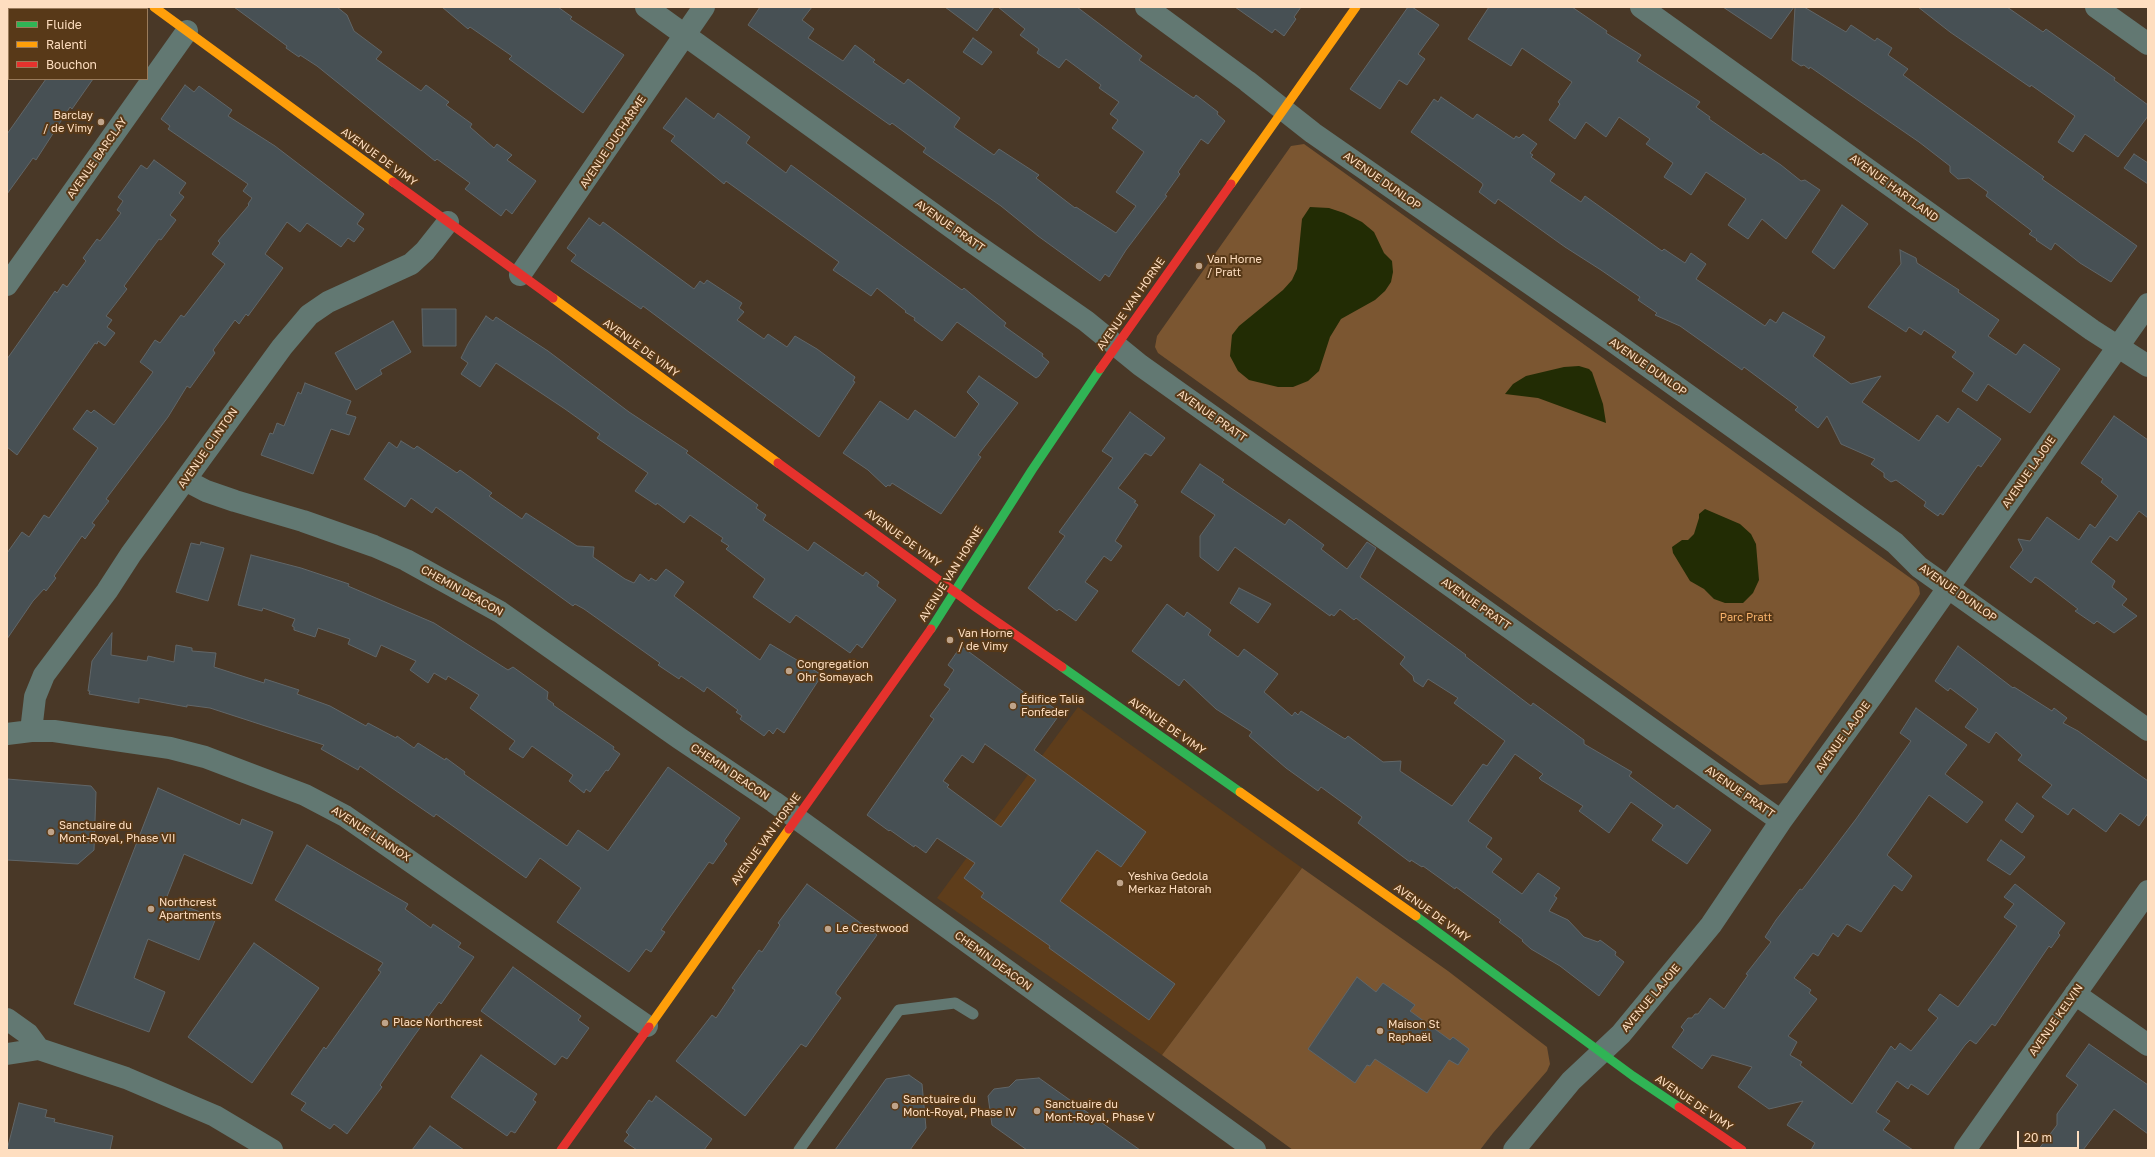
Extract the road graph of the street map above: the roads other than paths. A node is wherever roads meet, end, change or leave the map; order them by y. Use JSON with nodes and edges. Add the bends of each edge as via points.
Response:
{"nodes":[{"id":1,"x":154,"y":7,"type":"edge"},
{"id":2,"x":646,"y":7,"type":"edge"},
{"id":3,"x":704,"y":7,"type":"edge"},
{"id":4,"x":1146,"y":7,"type":"edge"},
{"id":5,"x":1356,"y":7,"type":"edge"},
{"id":6,"x":1641,"y":7,"type":"edge"},
{"id":7,"x":2096,"y":7,"type":"edge"},
{"id":8,"x":188,"y":31,"type":"junction"},
{"id":9,"x":685,"y":34,"type":"junction"},
{"id":10,"x":2148,"y":44,"type":"edge"},
{"id":11,"x":1284,"y":109,"type":"junction"},
{"id":12,"x":448,"y":222,"type":"junction"},
{"id":13,"x":520,"y":275,"type":"junction"},
{"id":14,"x":7,"y":285,"type":"edge"},
{"id":15,"x":2148,"y":304,"type":"edge"},
{"id":16,"x":1117,"y":345,"type":"junction"},
{"id":17,"x":2118,"y":346,"type":"junction"},
{"id":18,"x":2148,"y":366,"type":"edge"},
{"id":19,"x":185,"y":480,"type":"junction"},
{"id":20,"x":1949,"y":586,"type":"junction"},
{"id":21,"x":955,"y":590,"type":"junction"},
{"id":22,"x":2148,"y":730,"type":"edge"},
{"id":23,"x":31,"y":731,"type":"junction"},
{"id":24,"x":7,"y":734,"type":"edge"},
{"id":25,"x":796,"y":819,"type":"junction"},
{"id":26,"x":1781,"y":821,"type":"junction"},
{"id":27,"x":2148,"y":891,"type":"edge"},
{"id":28,"x":2075,"y":994,"type":"junction"},
{"id":29,"x":973,"y":1014,"type":"dead end"},
{"id":30,"x":7,"y":1019,"type":"edge"},
{"id":31,"x":648,"y":1026,"type":"junction"},
{"id":32,"x":2148,"y":1045,"type":"edge"},
{"id":33,"x":39,"y":1049,"type":"junction"},
{"id":34,"x":1601,"y":1052,"type":"junction"},
{"id":35,"x":7,"y":1054,"type":"edge"},
{"id":36,"x":272,"y":1150,"type":"edge"},
{"id":37,"x":561,"y":1150,"type":"edge"},
{"id":38,"x":798,"y":1150,"type":"edge"},
{"id":39,"x":1255,"y":1150,"type":"edge"},
{"id":40,"x":1514,"y":1150,"type":"edge"},
{"id":41,"x":1742,"y":1150,"type":"edge"},
{"id":42,"x":1965,"y":1150,"type":"edge"}],
"edges":[{"from":1,"to":8,"type":"street","name":"AVENUE DE VIMY"},
{"from":2,"to":9,"type":"street","name":"AVENUE PRATT"},
{"from":3,"to":9,"type":"street","name":"AVENUE DUCHARME"},
{"from":4,"to":11,"type":"street","name":"AVENUE DUNLOP"},
{"from":5,"to":11,"type":"street","name":"AVENUE VAN HORNE"},
{"from":6,"to":17,"type":"street","name":"AVENUE HARTLAND","via":[[2092,330]]},
{"from":7,"to":10,"type":"street"},
{"from":8,"to":12,"type":"street","name":"AVENUE DE VIMY"},
{"from":8,"to":14,"type":"street","name":"AVENUE BARCLAY"},
{"from":9,"to":13,"type":"street","name":"AVENUE DUCHARME"},
{"from":9,"to":16,"type":"street","name":"AVENUE PRATT"},
{"from":11,"to":16,"type":"street","name":"AVENUE VAN HORNE"},
{"from":11,"to":20,"type":"street","name":"AVENUE DUNLOP","via":[[1313,133],[1616,344],[1895,543],[1919,567]]},
{"from":12,"to":13,"type":"street","name":"AVENUE DE VIMY"},
{"from":12,"to":19,"type":"street","name":"AVENUE CLINTON","via":[[411,264],[328,302],[309,315],[282,347]]},
{"from":13,"to":21,"type":"street","name":"AVENUE DE VIMY"},
{"from":15,"to":17,"type":"street","name":"AVENUE LAJOIE"},
{"from":16,"to":21,"type":"street","name":"AVENUE VAN HORNE"},
{"from":16,"to":26,"type":"street","name":"AVENUE PRATT","via":[[1146,370]]},
{"from":17,"to":18,"type":"street","name":"AVENUE HARTLAND"},
{"from":17,"to":20,"type":"street","name":"AVENUE LAJOIE"},
{"from":19,"to":23,"type":"street","name":"AVENUE CLINTON","via":[[44,675],[35,697]]},
{"from":19,"to":25,"type":"street","name":"CHEMIN DEACON","via":[[235,502],[303,521],[374,546],[466,592],[500,612]]},
{"from":20,"to":22,"type":"street","name":"AVENUE DUNLOP"},
{"from":20,"to":26,"type":"street","name":"AVENUE LAJOIE"},
{"from":21,"to":25,"type":"street","name":"AVENUE VAN HORNE","via":[[944,610]]},
{"from":21,"to":34,"type":"street","name":"AVENUE DE VIMY","via":[[977,608],[1376,887]]},
{"from":23,"to":24,"type":"street","name":"AVENUE LENNOX"},
{"from":23,"to":31,"type":"street","name":"AVENUE LENNOX","via":[[73,733],[170,748],[205,757],[305,795],[345,816]]},
{"from":25,"to":31,"type":"street","name":"AVENUE VAN HORNE"},
{"from":25,"to":39,"type":"street","name":"CHEMIN DEACON"},
{"from":26,"to":34,"type":"street","name":"AVENUE LAJOIE","via":[[1711,925],[1621,1034]]},
{"from":27,"to":28,"type":"street","name":"AVENUE KELVIN"},
{"from":28,"to":32,"type":"street"},
{"from":28,"to":42,"type":"street","name":"AVENUE KELVIN"},
{"from":29,"to":38,"type":"lane","via":[[955,1003],[899,1010]]},
{"from":30,"to":33,"type":"street","via":[[28,1034]]},
{"from":31,"to":37,"type":"street","name":"AVENUE VAN HORNE"},
{"from":33,"to":35,"type":"street"},
{"from":33,"to":36,"type":"street","via":[[167,1094],[215,1116]]},
{"from":34,"to":40,"type":"street","name":"AVENUE LAJOIE","via":[[1571,1081]]},
{"from":34,"to":41,"type":"street","name":"AVENUE DE VIMY"}]}
